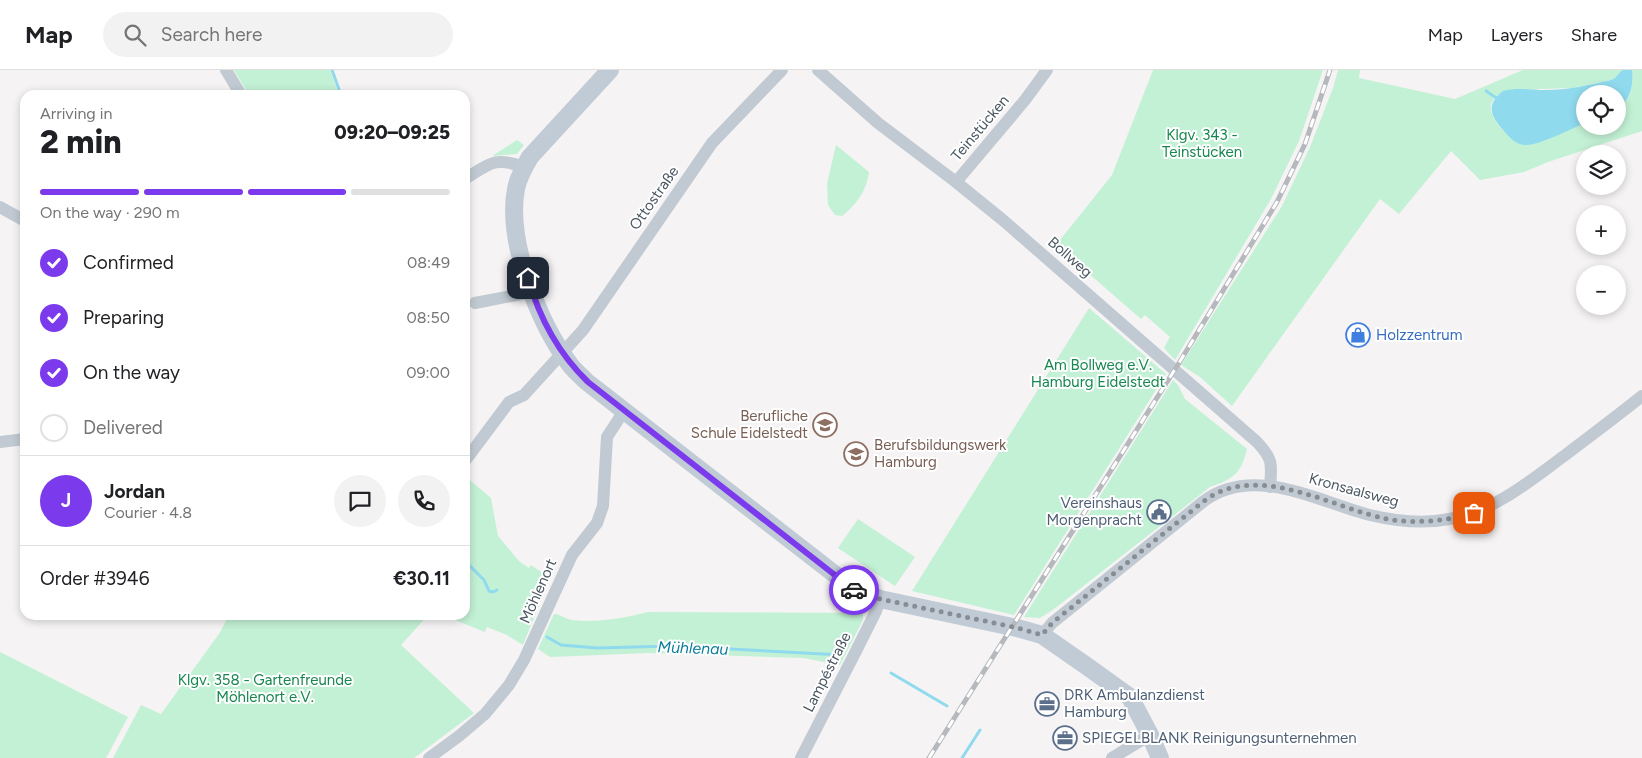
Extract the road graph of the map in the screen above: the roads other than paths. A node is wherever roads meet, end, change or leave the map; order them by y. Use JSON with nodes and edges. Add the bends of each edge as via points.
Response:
{"nodes":[{"id":1,"x":226,"y":70,"type":"edge"},
{"id":2,"x":610,"y":70,"type":"edge"},
{"id":3,"x":782,"y":70,"type":"edge"},
{"id":4,"x":818,"y":70,"type":"edge"},
{"id":5,"x":1047,"y":70,"type":"edge"},
{"id":6,"x":238,"y":90,"type":"edge"},
{"id":7,"x":523,"y":168,"type":"junction"},
{"id":8,"x":470,"y":176,"type":"edge"},
{"id":9,"x":956,"y":182,"type":"junction"},
{"id":10,"x":0,"y":207,"type":"edge"},
{"id":11,"x":20,"y":218,"type":"edge"},
{"id":12,"x":532,"y":292,"type":"junction"},
{"id":13,"x":475,"y":303,"type":"dead end"},
{"id":14,"x":562,"y":353,"type":"junction"},
{"id":15,"x":1642,"y":396,"type":"edge"},
{"id":16,"x":624,"y":410,"type":"junction"},
{"id":17,"x":20,"y":440,"type":"edge"},
{"id":18,"x":0,"y":442,"type":"edge"},
{"id":19,"x":470,"y":453,"type":"edge"},
{"id":20,"x":1270,"y":487,"type":"junction"},
{"id":21,"x":880,"y":599,"type":"junction"},
{"id":22,"x":1042,"y":635,"type":"junction"},
{"id":23,"x":1150,"y":735,"type":"junction"},
{"id":24,"x":429,"y":758,"type":"edge"},
{"id":25,"x":801,"y":758,"type":"edge"},
{"id":26,"x":1112,"y":758,"type":"edge"},
{"id":27,"x":1160,"y":758,"type":"edge"}],
"edges":[{"from":1,"to":6,"type":"street"},
{"from":2,"to":7,"type":"street"},
{"from":3,"to":14,"type":"street","name":"Ottostraße","via":[[712,142],[583,330]]},
{"from":4,"to":9,"type":"street","name":"Bollweg","via":[[878,124]]},
{"from":5,"to":9,"type":"street","name":"Teinstücken"},
{"from":7,"to":8,"type":"street","via":[[496,161]]},
{"from":7,"to":12,"type":"street","via":[[516,188],[514,218],[519,252]]},
{"from":9,"to":20,"type":"street","name":"Bollweg","via":[[1257,442],[1272,465]]},
{"from":10,"to":11,"type":"street"},
{"from":12,"to":13,"type":"street"},
{"from":12,"to":14,"type":"street"},
{"from":14,"to":16,"type":"street","via":[[588,382]]},
{"from":14,"to":19,"type":"street","name":"Ottostraße","via":[[524,395],[509,402]]},
{"from":15,"to":20,"type":"street","name":"Kronsaalsweg","via":[[1511,493],[1474,513],[1450,519],[1389,519],[1309,494]]},
{"from":16,"to":21,"type":"street","via":[[855,590]]},
{"from":16,"to":24,"type":"street","name":"Möhlenort","via":[[607,437],[600,516],[572,555],[524,660],[485,714]]},
{"from":17,"to":18,"type":"street"},
{"from":20,"to":22,"type":"street","name":"Kronsaalsweg","via":[[1240,486],[1209,497],[1052,623]]},
{"from":21,"to":22,"type":"street"},
{"from":21,"to":25,"type":"street","name":"Lampéstraße"},
{"from":22,"to":23,"type":"street","via":[[1130,697]]},
{"from":23,"to":26,"type":"street"},
{"from":23,"to":27,"type":"street"}]}
